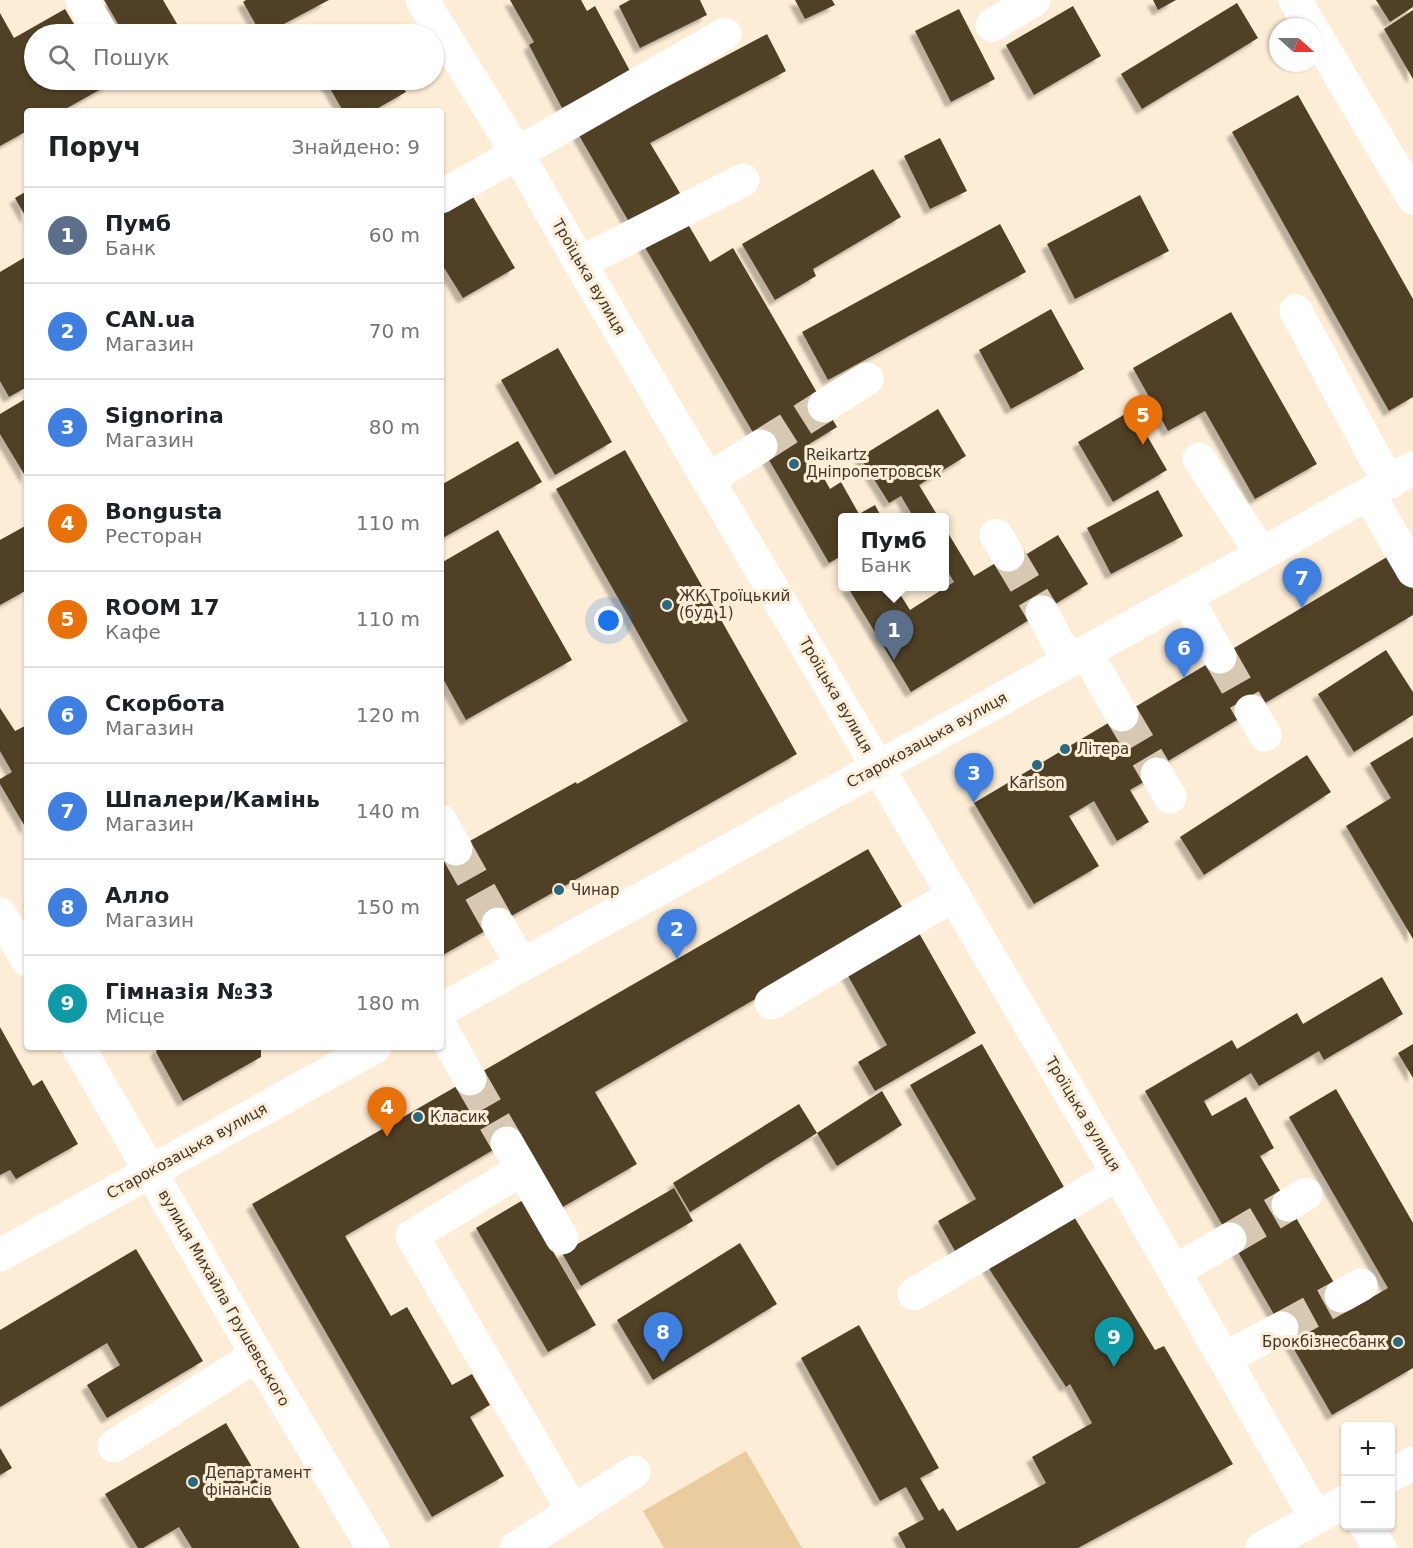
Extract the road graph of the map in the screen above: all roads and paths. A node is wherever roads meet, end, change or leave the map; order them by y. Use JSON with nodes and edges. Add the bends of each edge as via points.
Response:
{"nodes":[{"id":1,"x":82,"y":0,"type":"edge"},
{"id":2,"x":422,"y":0,"type":"edge"},
{"id":3,"x":1034,"y":0,"type":"edge"},
{"id":4,"x":1295,"y":0,"type":"edge"},
{"id":5,"x":1306,"y":18,"type":"edge"},
{"id":6,"x":96,"y":24,"type":"edge"},
{"id":7,"x":437,"y":24,"type":"edge"},
{"id":8,"x":992,"y":26,"type":"dead end"},
{"id":9,"x":725,"y":34,"type":"dead end"},
{"id":10,"x":444,"y":35,"type":"edge"},
{"id":11,"x":1323,"y":45,"type":"edge"},
{"id":12,"x":517,"y":153,"type":"junction"},
{"id":13,"x":1403,"y":159,"type":"edge"},
{"id":14,"x":743,"y":180,"type":"dead end"},
{"id":15,"x":444,"y":195,"type":"edge"},
{"id":16,"x":1413,"y":198,"type":"edge"},
{"id":17,"x":580,"y":263,"type":"junction"},
{"id":18,"x":1296,"y":311,"type":"dead end"},
{"id":19,"x":867,"y":379,"type":"dead end"},
{"id":20,"x":824,"y":406,"type":"tunnel mouth"},
{"id":21,"x":761,"y":446,"type":"tunnel mouth"},
{"id":22,"x":1200,"y":459,"type":"dead end"},
{"id":23,"x":709,"y":479,"type":"junction"},
{"id":24,"x":1391,"y":482,"type":"edge"},
{"id":25,"x":1262,"y":554,"type":"junction"},
{"id":26,"x":1413,"y":571,"type":"edge"},
{"id":27,"x":1186,"y":597,"type":"junction"},
{"id":28,"x":1042,"y":612,"type":"tunnel mouth"},
{"id":29,"x":1078,"y":656,"type":"junction"},
{"id":30,"x":1220,"y":657,"type":"tunnel mouth"},
{"id":31,"x":1122,"y":715,"type":"tunnel mouth"},
{"id":32,"x":878,"y":767,"type":"junction"},
{"id":33,"x":954,"y":895,"type":"junction"},
{"id":34,"x":0,"y":914,"type":"edge"},
{"id":35,"x":498,"y":924,"type":"tunnel mouth"},
{"id":36,"x":24,"y":955,"type":"edge"},
{"id":37,"x":522,"y":965,"type":"junction"},
{"id":38,"x":771,"y":1003,"type":"dead end"},
{"id":39,"x":444,"y":1008,"type":"edge"},
{"id":40,"x":444,"y":1033,"type":"edge"},
{"id":41,"x":80,"y":1050,"type":"edge"},
{"id":42,"x":370,"y":1050,"type":"edge"},
{"id":43,"x":470,"y":1079,"type":"tunnel mouth"},
{"id":44,"x":151,"y":1171,"type":"junction"},
{"id":45,"x":1118,"y":1174,"type":"junction"},
{"id":46,"x":562,"y":1238,"type":"dead end"},
{"id":47,"x":1230,"y":1239,"type":"tunnel mouth"},
{"id":48,"x":0,"y":1255,"type":"edge"},
{"id":49,"x":1175,"y":1271,"type":"junction"},
{"id":50,"x":914,"y":1294,"type":"dead end"},
{"id":51,"x":1282,"y":1328,"type":"tunnel mouth"},
{"id":52,"x":257,"y":1355,"type":"junction"},
{"id":53,"x":1225,"y":1358,"type":"junction"},
{"id":54,"x":114,"y":1446,"type":"dead end"},
{"id":55,"x":1413,"y":1463,"type":"edge"},
{"id":56,"x":634,"y":1472,"type":"dead end"},
{"id":57,"x":1395,"y":1473,"type":"edge"},
{"id":58,"x":1341,"y":1504,"type":"edge"},
{"id":59,"x":573,"y":1511,"type":"junction"},
{"id":60,"x":1316,"y":1518,"type":"junction"},
{"id":61,"x":1369,"y":1530,"type":"edge"},
{"id":62,"x":373,"y":1548,"type":"edge"},
{"id":63,"x":516,"y":1548,"type":"edge"},
{"id":64,"x":1262,"y":1548,"type":"edge"},
{"id":65,"x":1380,"y":1548,"type":"edge"}],
"edges":[{"from":1,"to":6,"type":"street"},
{"from":2,"to":7,"type":"street","name":"Троїцька вулиця"},
{"from":3,"to":8,"type":"street"},
{"from":4,"to":5,"type":"street"},
{"from":9,"to":12,"type":"street"},
{"from":10,"to":12,"type":"street","name":"Троїцька вулиця"},
{"from":11,"to":13,"type":"street"},
{"from":12,"to":15,"type":"street"},
{"from":12,"to":17,"type":"street","name":"Троїцька вулиця"},
{"from":13,"to":16,"type":"street"},
{"from":14,"to":17,"type":"street"},
{"from":17,"to":23,"type":"street","name":"Троїцька вулиця"},
{"from":18,"to":24,"type":"street"},
{"from":19,"to":20,"type":"street"},
{"from":21,"to":23,"type":"street"},
{"from":22,"to":25,"type":"street"},
{"from":23,"to":32,"type":"street","name":"Троїцька вулиця"},
{"from":24,"to":25,"type":"street","name":"Старокозацька вулиця"},
{"from":24,"to":26,"type":"street"},
{"from":25,"to":27,"type":"street","name":"Старокозацька вулиця"},
{"from":27,"to":29,"type":"street","name":"Старокозацька вулиця"},
{"from":27,"to":30,"type":"street"},
{"from":28,"to":29,"type":"street","via":[[1058,641]]},
{"from":29,"to":31,"type":"street"},
{"from":29,"to":32,"type":"street","name":"Старокозацька вулиця"},
{"from":32,"to":33,"type":"street","name":"Троїцька вулиця"},
{"from":32,"to":37,"type":"street","name":"Старокозацька вулиця"},
{"from":33,"to":38,"type":"street"},
{"from":33,"to":45,"type":"street","name":"Троїцька вулиця"},
{"from":34,"to":36,"type":"street"},
{"from":35,"to":37,"type":"street"},
{"from":37,"to":39,"type":"street","name":"Старокозацька вулиця"},
{"from":40,"to":43,"type":"street"},
{"from":41,"to":44,"type":"street","name":"вулиця Михайла Грушевського"},
{"from":42,"to":44,"type":"street","name":"Старокозацька вулиця"},
{"from":44,"to":48,"type":"street","name":"Старокозацька вулиця"},
{"from":44,"to":52,"type":"street","name":"вулиця Михайла Грушевського"},
{"from":45,"to":49,"type":"street","name":"Троїцька вулиця"},
{"from":45,"to":50,"type":"street"},
{"from":46,"to":59,"type":"street","via":[[515,1156],[412,1236]]},
{"from":47,"to":49,"type":"street"},
{"from":49,"to":53,"type":"street","name":"Троїцька вулиця"},
{"from":51,"to":53,"type":"street"},
{"from":52,"to":54,"type":"street"},
{"from":52,"to":62,"type":"street","name":"вулиця Михайла Грушевського"},
{"from":53,"to":60,"type":"street","name":"Троїцька вулиця"},
{"from":55,"to":57,"type":"street"},
{"from":56,"to":59,"type":"street"},
{"from":58,"to":60,"type":"street"},
{"from":59,"to":63,"type":"street"},
{"from":60,"to":64,"type":"street"},
{"from":61,"to":65,"type":"street"}]}
